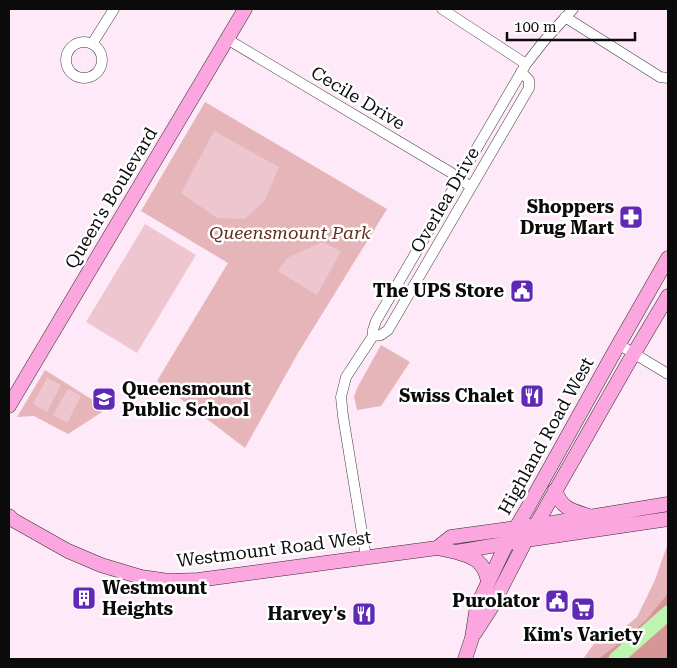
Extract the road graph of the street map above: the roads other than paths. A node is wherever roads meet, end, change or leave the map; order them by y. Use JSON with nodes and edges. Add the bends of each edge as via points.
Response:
{"nodes":[{"id":1,"x":114,"y":9,"type":"edge"},
{"id":2,"x":245,"y":9,"type":"edge"},
{"id":3,"x":442,"y":9,"type":"edge"},
{"id":4,"x":573,"y":9,"type":"edge"},
{"id":5,"x":565,"y":17,"type":"junction"},
{"id":6,"x":227,"y":39,"type":"junction"},
{"id":7,"x":92,"y":44,"type":"dead end"},
{"id":8,"x":524,"y":68,"type":"junction"},
{"id":9,"x":668,"y":78,"type":"edge"},
{"id":10,"x":459,"y":178,"type":"junction"},
{"id":11,"x":471,"y":187,"type":"junction"},
{"id":12,"x":668,"y":258,"type":"edge"},
{"id":13,"x":668,"y":296,"type":"edge"},
{"id":14,"x":373,"y":336,"type":"junction"},
{"id":15,"x":618,"y":344,"type":"junction"},
{"id":16,"x":634,"y":354,"type":"junction"},
{"id":17,"x":668,"y":374,"type":"edge"},
{"id":18,"x":9,"y":406,"type":"edge"},
{"id":19,"x":555,"y":490,"type":"junction"},
{"id":20,"x":668,"y":504,"type":"edge"},
{"id":21,"x":9,"y":516,"type":"edge"},
{"id":22,"x":590,"y":516,"type":"junction"},
{"id":23,"x":668,"y":519,"type":"edge"},
{"id":24,"x":536,"y":525,"type":"junction"},
{"id":25,"x":516,"y":528,"type":"junction"},
{"id":26,"x":526,"y":540,"type":"junction"},
{"id":27,"x":507,"y":543,"type":"junction"},
{"id":28,"x":437,"y":548,"type":"junction"},
{"id":29,"x":456,"y":552,"type":"junction"},
{"id":30,"x":366,"y":557,"type":"junction"},
{"id":31,"x":488,"y":581,"type":"junction"},
{"id":32,"x":472,"y":638,"type":"junction"},
{"id":33,"x":465,"y":659,"type":"edge"}],
"edges":[{"from":1,"to":7,"type":"street"},
{"from":2,"to":6,"type":"main road","name":"Queen's Boulevard"},
{"from":3,"to":8,"type":"street"},
{"from":4,"to":5,"type":"street","name":"Overlea Drive"},
{"from":5,"to":8,"type":"street","name":"Overlea Drive"},
{"from":5,"to":9,"type":"street","via":[[660,77]]},
{"from":6,"to":10,"type":"street","name":"Cecile Drive"},
{"from":6,"to":18,"type":"main road","name":"Queen's Boulevard"},
{"from":8,"to":10,"type":"street","name":"Overlea Drive"},
{"from":8,"to":11,"type":"street","name":"Overlea Drive","via":[[529,88]]},
{"from":10,"to":11,"type":"street","name":"Cecile Drive"},
{"from":10,"to":14,"type":"street","name":"Overlea Drive","via":[[376,321]]},
{"from":11,"to":14,"type":"street","name":"Overlea Drive","via":[[388,330]]},
{"from":12,"to":15,"type":"main road","name":"Highland Road West"},
{"from":13,"to":16,"type":"main road","name":"Highland Road West"},
{"from":14,"to":30,"type":"street","name":"Overlea Drive","via":[[346,377],[341,397]]},
{"from":15,"to":16,"type":"street"},
{"from":15,"to":25,"type":"main road","name":"Highland Road West"},
{"from":16,"to":17,"type":"street"},
{"from":16,"to":19,"type":"main road","name":"Highland Road West"},
{"from":19,"to":22,"type":"main road","via":[[563,505]]},
{"from":19,"to":24,"type":"main road","name":"Highland Road West"},
{"from":20,"to":22,"type":"main road","name":"Westmount Road West"},
{"from":21,"to":30,"type":"main road","name":"Westmount Road West","via":[[68,551],[141,577],[169,581],[198,580]]},
{"from":22,"to":24,"type":"main road","name":"Westmount Road West"},
{"from":23,"to":26,"type":"main road","name":"Westmount Road West"},
{"from":24,"to":25,"type":"main road","name":"Westmount Road West"},
{"from":24,"to":26,"type":"main road","name":"Highland Road West"},
{"from":25,"to":27,"type":"main road","name":"Highland Road West"},
{"from":25,"to":28,"type":"main road","name":"Westmount Road West","via":[[452,537]]},
{"from":26,"to":27,"type":"main road","name":"Westmount Road West"},
{"from":26,"to":32,"type":"main road","name":"Highland Road West"},
{"from":27,"to":29,"type":"main road","name":"Westmount Road West"},
{"from":27,"to":31,"type":"main road","name":"Highland Road West"},
{"from":28,"to":29,"type":"main road","name":"Westmount Road West"},
{"from":28,"to":30,"type":"main road","name":"Westmount Road West"},
{"from":29,"to":31,"type":"main road","via":[[480,562]]},
{"from":31,"to":32,"type":"main road","name":"Highland Road West","via":[[477,606]]},
{"from":32,"to":33,"type":"main road","name":"Highland Road West"}]}
